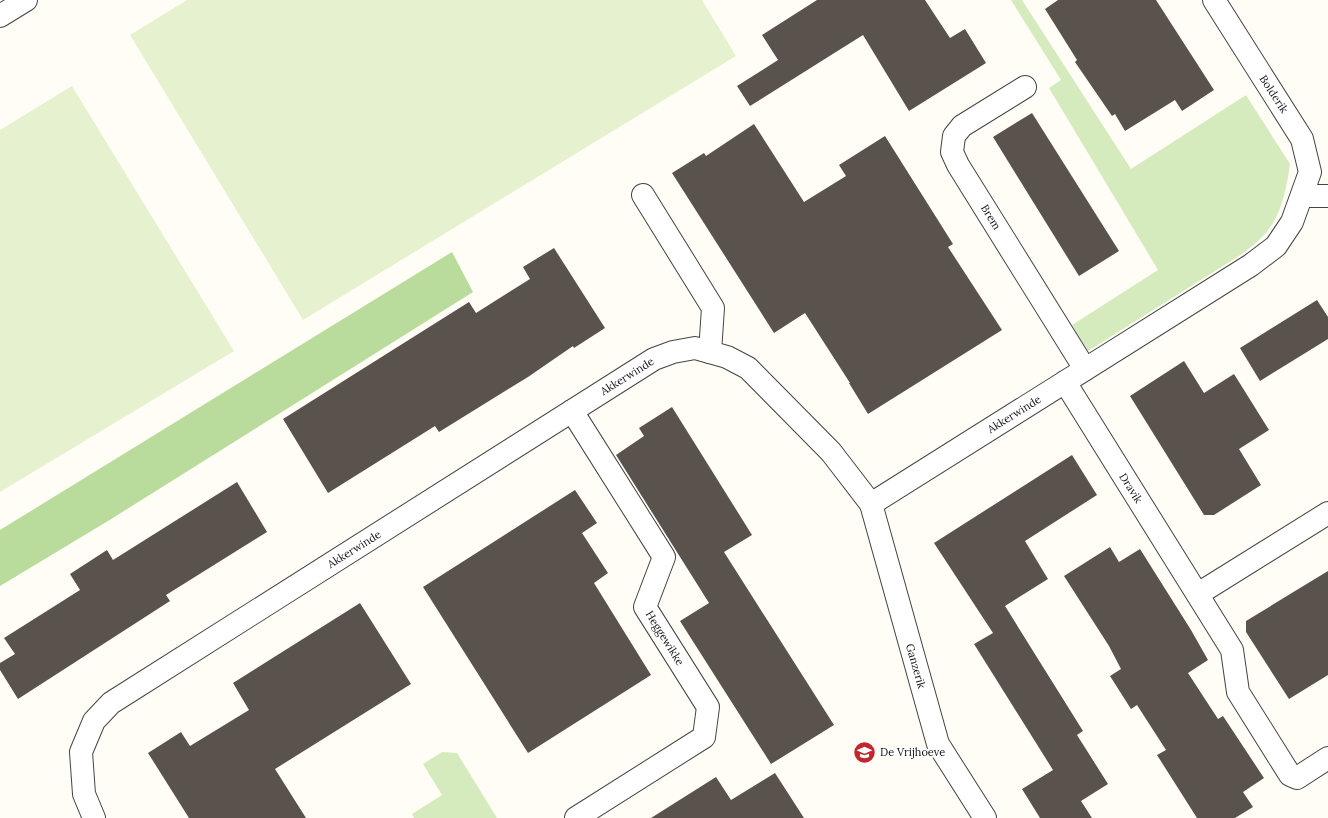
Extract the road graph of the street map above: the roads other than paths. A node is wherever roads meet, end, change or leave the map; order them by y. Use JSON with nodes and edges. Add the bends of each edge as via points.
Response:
{"nodes":[{"id":1,"x":26,"y":0,"type":"edge"},
{"id":2,"x":1214,"y":0,"type":"edge"},
{"id":3,"x":0,"y":16,"type":"edge"},
{"id":4,"x":1025,"y":87,"type":"dead end"},
{"id":5,"x":643,"y":195,"type":"dead end"},
{"id":6,"x":1302,"y":196,"type":"junction"},
{"id":7,"x":1328,"y":196,"type":"edge"},
{"id":8,"x":710,"y":352,"type":"junction"},
{"id":9,"x":1085,"y":369,"type":"junction"},
{"id":10,"x":1065,"y":382,"type":"junction"},
{"id":11,"x":572,"y":411,"type":"junction"},
{"id":12,"x":871,"y":504,"type":"junction"},
{"id":13,"x":1328,"y":513,"type":"edge"},
{"id":14,"x":1198,"y":594,"type":"junction"},
{"id":15,"x":1328,"y":758,"type":"edge"},
{"id":16,"x":94,"y":818,"type":"edge"},
{"id":17,"x":576,"y":818,"type":"edge"},
{"id":18,"x":985,"y":818,"type":"edge"}],
"edges":[{"from":1,"to":3,"type":"street"},
{"from":2,"to":6,"type":"street","name":"Bolderik","via":[[1302,139],[1310,172]]},
{"from":4,"to":9,"type":"street","name":"Brem","via":[[962,126],[954,136],[952,152]]},
{"from":5,"to":8,"type":"street","via":[[713,308]]},
{"from":6,"to":7,"type":"street"},
{"from":6,"to":9,"type":"street","name":"Akkerwinde","via":[[1292,222],[1276,246],[1251,265]]},
{"from":8,"to":11,"type":"street","name":"Akkerwinde","via":[[695,348],[654,359]]},
{"from":8,"to":12,"type":"street","name":"Akkerwinde","via":[[748,368],[831,452]]},
{"from":9,"to":10,"type":"street","name":"Akkerwinde"},
{"from":10,"to":12,"type":"street","name":"Akkerwinde"},
{"from":10,"to":14,"type":"street","name":"Dravik"},
{"from":11,"to":16,"type":"street","name":"Akkerwinde","via":[[111,703],[94,721],[82,752],[84,794]]},
{"from":11,"to":17,"type":"street","name":"Heggewikke","via":[[664,557],[645,607],[708,707],[704,737]]},
{"from":12,"to":18,"type":"street","name":"Ganzerik","via":[[938,744]]},
{"from":13,"to":14,"type":"street"},
{"from":14,"to":15,"type":"street","name":"Dravik","via":[[1232,650],[1238,692],[1290,775],[1297,778]]}]}
